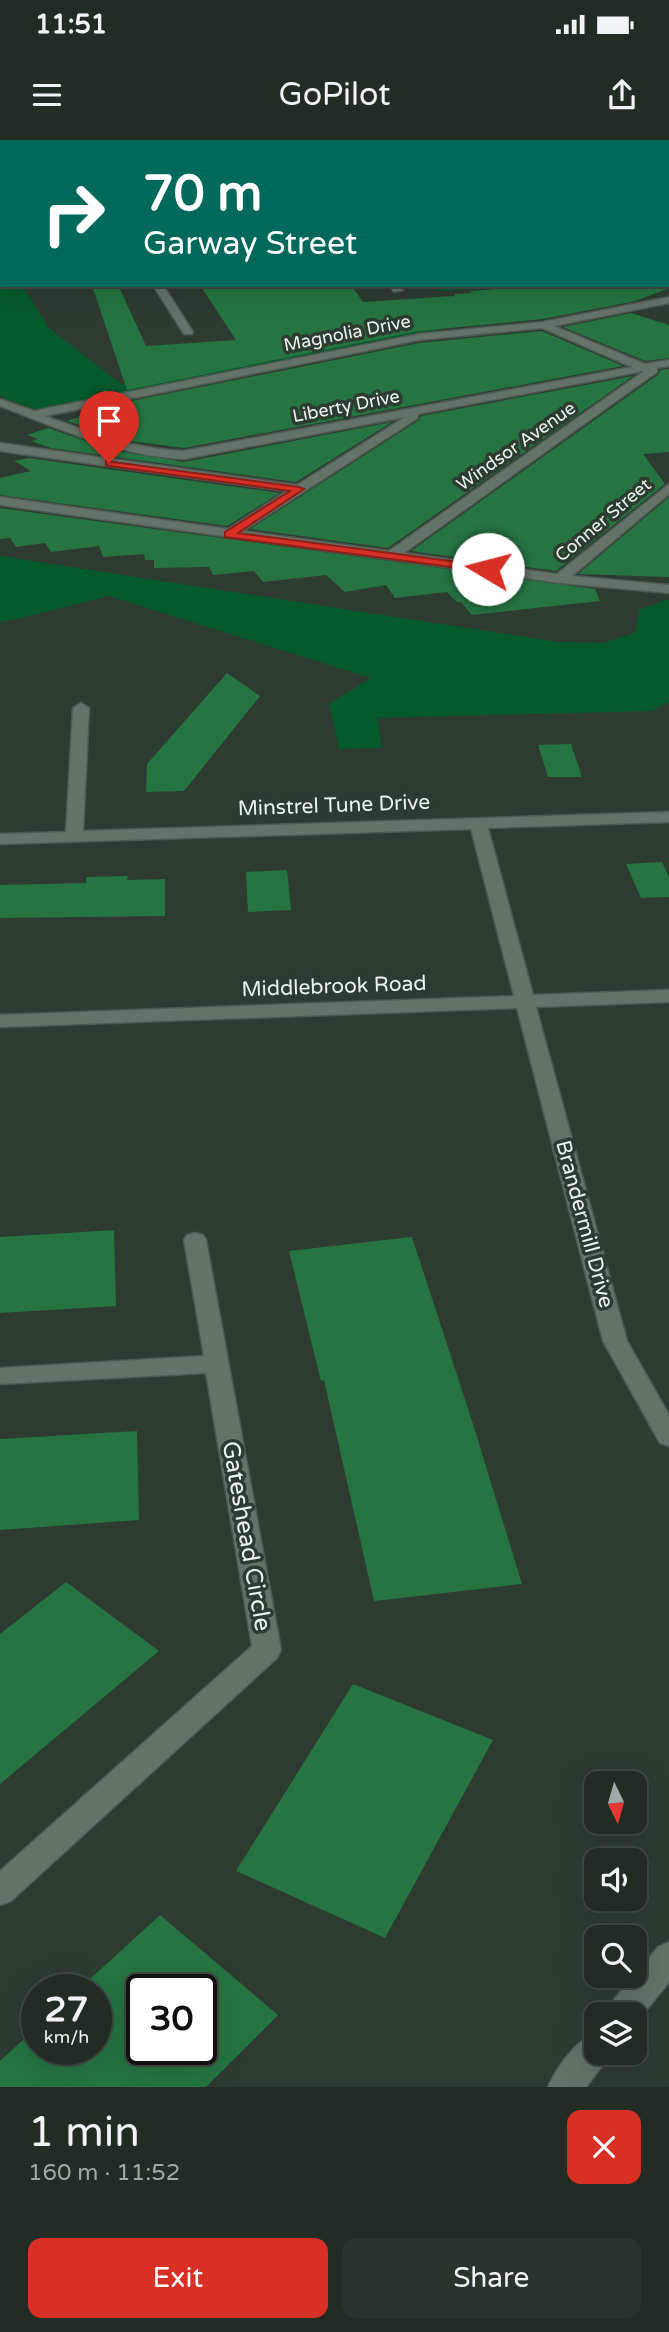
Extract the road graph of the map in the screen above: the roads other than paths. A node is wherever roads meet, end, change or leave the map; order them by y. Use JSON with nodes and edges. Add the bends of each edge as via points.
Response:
{"nodes":[{"id":1,"x":159,"y":287,"type":"edge"},
{"id":2,"x":669,"y":300,"type":"edge"},
{"id":3,"x":543,"y":325,"type":"junction"},
{"id":4,"x":188,"y":332,"type":"dead end"},
{"id":5,"x":665,"y":364,"type":"edge"},
{"id":6,"x":644,"y":368,"type":"junction"},
{"id":7,"x":0,"y":402,"type":"edge"},
{"id":8,"x":425,"y":409,"type":"junction"},
{"id":9,"x":34,"y":415,"type":"junction"},
{"id":10,"x":0,"y":447,"type":"edge"},
{"id":11,"x":669,"y":488,"type":"edge"},
{"id":12,"x":299,"y":489,"type":"junction"},
{"id":13,"x":0,"y":501,"type":"edge"},
{"id":14,"x":229,"y":534,"type":"junction"},
{"id":15,"x":391,"y":556,"type":"junction"},
{"id":16,"x":560,"y":579,"type":"junction"},
{"id":17,"x":669,"y":589,"type":"edge"},
{"id":18,"x":80,"y":708,"type":"dead end"},
{"id":19,"x":669,"y":817,"type":"edge"},
{"id":20,"x":478,"y":824,"type":"junction"},
{"id":21,"x":74,"y":836,"type":"junction"},
{"id":22,"x":0,"y":839,"type":"edge"},
{"id":23,"x":669,"y":996,"type":"edge"},
{"id":24,"x":527,"y":1001,"type":"junction"},
{"id":25,"x":0,"y":1021,"type":"edge"},
{"id":26,"x":195,"y":1240,"type":"dead end"},
{"id":27,"x":217,"y":1364,"type":"junction"},
{"id":28,"x":0,"y":1376,"type":"edge"},
{"id":29,"x":667,"y":1429,"type":"edge"},
{"id":30,"x":0,"y":1891,"type":"edge"},
{"id":31,"x":669,"y":1957,"type":"edge"},
{"id":32,"x":633,"y":2002,"type":"edge"},
{"id":33,"x":584,"y":2064,"type":"edge"},
{"id":34,"x":565,"y":2087,"type":"edge"}],
"edges":[{"from":1,"to":4,"type":"street"},
{"from":2,"to":3,"type":"street","name":"Magnolia Drive"},
{"from":3,"to":6,"type":"street"},
{"from":3,"to":9,"type":"street","name":"Magnolia Drive","via":[[419,337]]},
{"from":5,"to":6,"type":"street","name":"Liberty Drive"},
{"from":5,"to":15,"type":"street","name":"Windsor Avenue"},
{"from":6,"to":8,"type":"street","name":"Liberty Drive"},
{"from":7,"to":9,"type":"street","name":"Liberty Drive"},
{"from":8,"to":9,"type":"street","name":"Liberty Drive","via":[[173,455],[126,447]]},
{"from":8,"to":12,"type":"street"},
{"from":10,"to":12,"type":"street"},
{"from":11,"to":16,"type":"street","name":"Conner Street"},
{"from":12,"to":14,"type":"street"},
{"from":13,"to":14,"type":"street"},
{"from":14,"to":15,"type":"street"},
{"from":15,"to":16,"type":"street"},
{"from":16,"to":17,"type":"street"},
{"from":18,"to":21,"type":"street"},
{"from":19,"to":20,"type":"street","name":"Minstrel Tune Drive"},
{"from":20,"to":21,"type":"street","name":"Minstrel Tune Drive"},
{"from":20,"to":24,"type":"street","name":"Brandermill Drive"},
{"from":21,"to":22,"type":"street","name":"Minstrel Tune Drive"},
{"from":23,"to":24,"type":"street","name":"Middlebrook Road"},
{"from":24,"to":25,"type":"street","name":"Middlebrook Road"},
{"from":24,"to":29,"type":"street","name":"Brandermill Drive","via":[[615,1341]]},
{"from":26,"to":27,"type":"street"},
{"from":27,"to":28,"type":"street"},
{"from":27,"to":30,"type":"street","name":"Gateshead Circle","via":[[267,1650]]},
{"from":31,"to":32,"type":"street"},
{"from":33,"to":34,"type":"street"}]}
